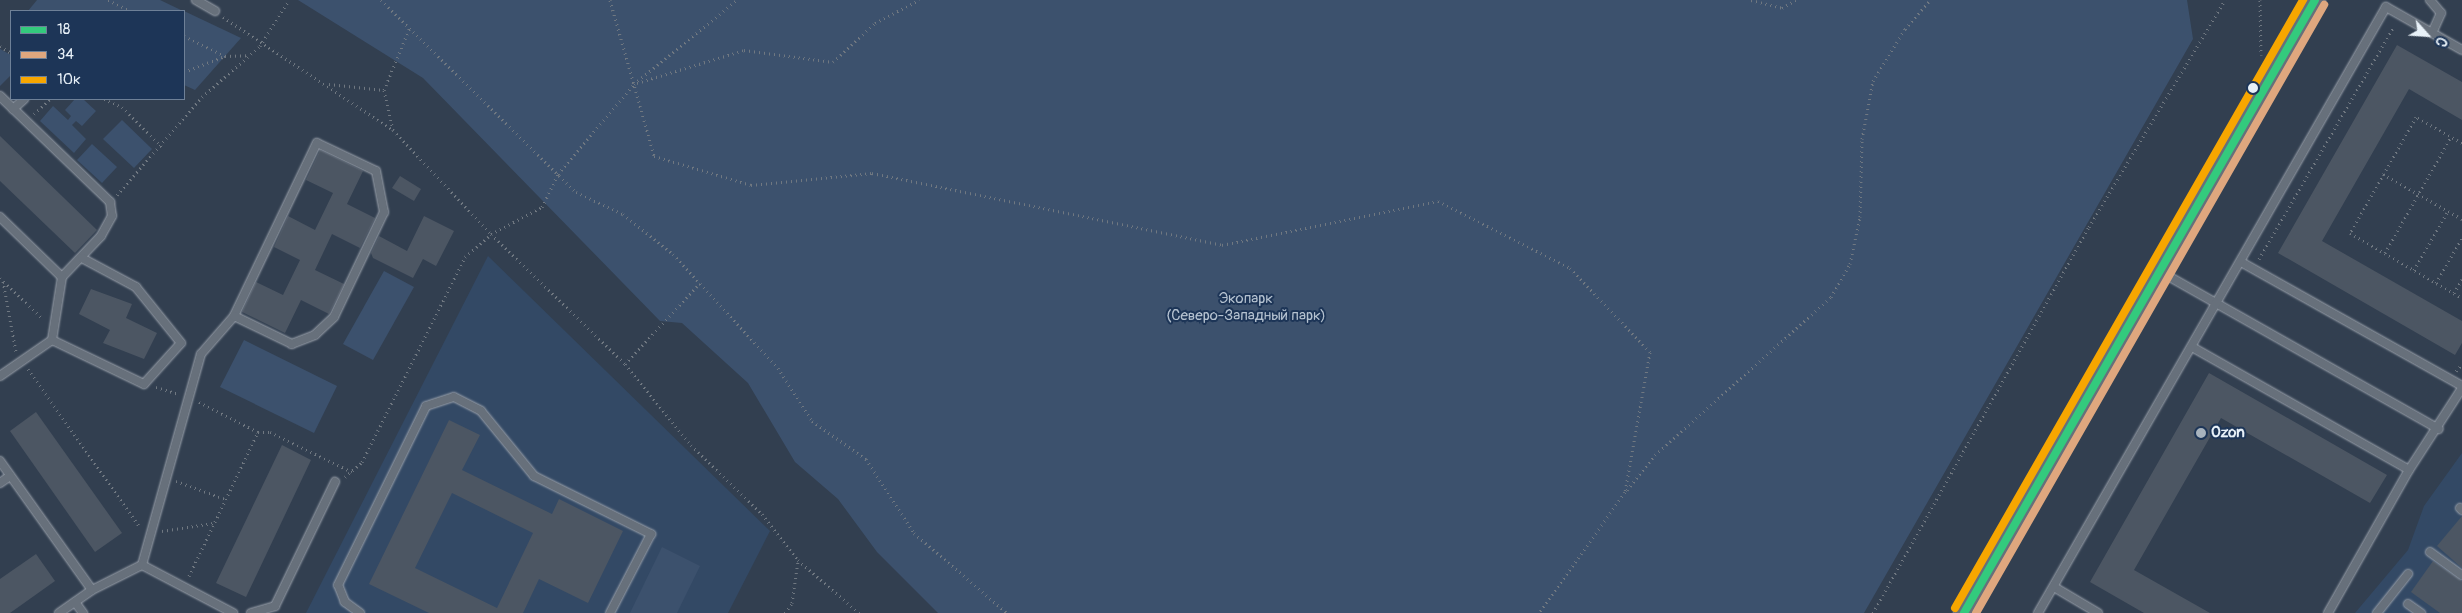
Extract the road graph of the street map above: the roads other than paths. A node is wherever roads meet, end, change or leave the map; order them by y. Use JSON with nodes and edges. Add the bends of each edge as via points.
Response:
{"nodes":[{"id":1,"x":196,"y":0,"type":"edge"},
{"id":2,"x":2315,"y":0,"type":"edge"},
{"id":3,"x":2430,"y":0,"type":"edge"},
{"id":4,"x":2388,"y":3,"type":"edge"},
{"id":5,"x":215,"y":11,"type":"road end"},
{"id":6,"x":2432,"y":33,"type":"junction"},
{"id":7,"x":2462,"y":50,"type":"edge"},
{"id":8,"x":0,"y":96,"type":"edge"},
{"id":9,"x":23,"y":100,"type":"edge"},
{"id":10,"x":13,"y":109,"type":"junction"},
{"id":11,"x":0,"y":217,"type":"edge"},
{"id":12,"x":82,"y":258,"type":"junction"},
{"id":13,"x":2241,"y":262,"type":"junction"},
{"id":14,"x":2159,"y":271,"type":"junction"},
{"id":15,"x":62,"y":276,"type":"junction"},
{"id":16,"x":2218,"y":302,"type":"junction"},
{"id":17,"x":234,"y":316,"type":"junction"},
{"id":18,"x":52,"y":340,"type":"junction"},
{"id":19,"x":2192,"y":348,"type":"junction"},
{"id":20,"x":0,"y":376,"type":"edge"},
{"id":21,"x":2462,"y":387,"type":"edge"},
{"id":22,"x":2439,"y":429,"type":"junction"},
{"id":23,"x":0,"y":461,"type":"edge"},
{"id":24,"x":2409,"y":470,"type":"junction"},
{"id":25,"x":10,"y":476,"type":"junction"},
{"id":26,"x":335,"y":482,"type":"road end"},
{"id":27,"x":0,"y":483,"type":"edge"},
{"id":28,"x":2430,"y":552,"type":"dead end"},
{"id":29,"x":142,"y":565,"type":"junction"},
{"id":30,"x":2408,"y":574,"type":"dead end"},
{"id":31,"x":2462,"y":575,"type":"edge"},
{"id":32,"x":2054,"y":587,"type":"junction"},
{"id":33,"x":92,"y":590,"type":"junction"},
{"id":34,"x":75,"y":602,"type":"junction"},
{"id":35,"x":2408,"y":604,"type":"dead end"},
{"id":36,"x":59,"y":613,"type":"edge"},
{"id":37,"x":82,"y":613,"type":"edge"},
{"id":38,"x":233,"y":613,"type":"edge"},
{"id":39,"x":251,"y":613,"type":"edge"},
{"id":40,"x":360,"y":613,"type":"edge"},
{"id":41,"x":610,"y":613,"type":"edge"},
{"id":42,"x":1964,"y":613,"type":"edge"},
{"id":43,"x":2038,"y":613,"type":"edge"},
{"id":44,"x":2098,"y":613,"type":"edge"},
{"id":45,"x":2328,"y":613,"type":"edge"},
{"id":46,"x":2378,"y":613,"type":"edge"},
{"id":47,"x":2421,"y":613,"type":"edge"}],
"edges":[{"from":1,"to":5,"type":"lane"},
{"from":2,"to":14,"type":"street"},
{"from":3,"to":6,"type":"lane","via":[[2441,13]]},
{"from":4,"to":6,"type":"lane"},
{"from":4,"to":13,"type":"lane"},
{"from":6,"to":7,"type":"lane"},
{"from":8,"to":10,"type":"lane"},
{"from":9,"to":10,"type":"lane"},
{"from":10,"to":12,"type":"lane","via":[[110,202],[112,216],[102,236]]},
{"from":11,"to":15,"type":"lane"},
{"from":12,"to":15,"type":"lane"},
{"from":12,"to":18,"type":"lane","via":[[136,287],[181,342],[144,384]]},
{"from":13,"to":16,"type":"lane"},
{"from":13,"to":21,"type":"lane"},
{"from":14,"to":16,"type":"lane"},
{"from":14,"to":42,"type":"street"},
{"from":15,"to":18,"type":"lane"},
{"from":16,"to":19,"type":"lane"},
{"from":16,"to":22,"type":"lane"},
{"from":17,"to":17,"type":"lane","via":[[292,344],[315,335],[334,317],[384,212],[376,171],[317,142]]},
{"from":17,"to":29,"type":"lane","via":[[201,354]]},
{"from":18,"to":20,"type":"lane"},
{"from":19,"to":24,"type":"lane"},
{"from":19,"to":32,"type":"lane"},
{"from":21,"to":22,"type":"lane"},
{"from":22,"to":24,"type":"lane"},
{"from":23,"to":25,"type":"lane"},
{"from":24,"to":45,"type":"lane"},
{"from":25,"to":27,"type":"lane"},
{"from":25,"to":33,"type":"lane"},
{"from":26,"to":39,"type":"lane","via":[[275,606]]},
{"from":28,"to":31,"type":"lane"},
{"from":29,"to":33,"type":"lane"},
{"from":29,"to":38,"type":"lane"},
{"from":30,"to":46,"type":"lane"},
{"from":32,"to":43,"type":"lane"},
{"from":32,"to":44,"type":"lane"},
{"from":33,"to":34,"type":"lane"},
{"from":34,"to":36,"type":"lane"},
{"from":34,"to":37,"type":"lane"},
{"from":35,"to":47,"type":"lane"},
{"from":40,"to":41,"type":"lane","via":[[346,602],[338,585],[426,406],[454,397],[481,411],[534,476],[651,534]]}]}
